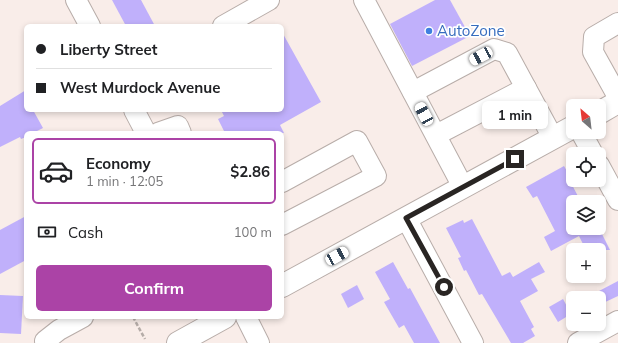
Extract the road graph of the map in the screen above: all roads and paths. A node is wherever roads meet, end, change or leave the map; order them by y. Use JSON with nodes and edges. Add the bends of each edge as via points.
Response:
{"nodes":[{"id":1,"x":76,"y":0,"type":"edge"},
{"id":2,"x":269,"y":0,"type":"edge"},
{"id":3,"x":364,"y":0,"type":"edge"},
{"id":4,"x":618,"y":23,"type":"edge"},
{"id":5,"x":89,"y":24,"type":"edge"},
{"id":6,"x":227,"y":24,"type":"edge"},
{"id":7,"x":526,"y":88,"type":"junction"},
{"id":8,"x":413,"y":92,"type":"junction"},
{"id":9,"x":618,"y":97,"type":"edge"},
{"id":10,"x":618,"y":102,"type":"edge"},
{"id":11,"x":606,"y":109,"type":"edge"},
{"id":12,"x":135,"y":112,"type":"edge"},
{"id":13,"x":145,"y":131,"type":"edge"},
{"id":14,"x":164,"y":131,"type":"edge"},
{"id":15,"x":181,"y":131,"type":"edge"},
{"id":16,"x":566,"y":131,"type":"edge"},
{"id":17,"x":436,"y":135,"type":"junction"},
{"id":18,"x":553,"y":138,"type":"junction"},
{"id":19,"x":606,"y":178,"type":"edge"},
{"id":20,"x":284,"y":181,"type":"edge"},
{"id":21,"x":464,"y":187,"type":"junction"},
{"id":22,"x":618,"y":200,"type":"edge"},
{"id":23,"x":406,"y":218,"type":"junction"},
{"id":24,"x":284,"y":224,"type":"edge"},
{"id":25,"x":284,"y":285,"type":"edge"},
{"id":26,"x":79,"y":319,"type":"edge"},
{"id":27,"x":134,"y":319,"type":"edge"},
{"id":28,"x":221,"y":319,"type":"edge"},
{"id":29,"x":247,"y":319,"type":"edge"},
{"id":30,"x":618,"y":321,"type":"edge"},
{"id":31,"x":145,"y":339,"type":"dead end"},
{"id":32,"x":44,"y":342,"type":"edge"},
{"id":33,"x":178,"y":343,"type":"edge"},
{"id":34,"x":259,"y":343,"type":"edge"},
{"id":35,"x":473,"y":343,"type":"edge"},
{"id":36,"x":578,"y":343,"type":"edge"}],
"edges":[{"from":1,"to":5,"type":"street"},
{"from":2,"to":6,"type":"street"},
{"from":3,"to":8,"type":"street"},
{"from":4,"to":9,"type":"street","via":[[594,37],[593,52]]},
{"from":7,"to":8,"type":"street","via":[[507,54],[494,49]]},
{"from":7,"to":17,"type":"street"},
{"from":7,"to":18,"type":"street"},
{"from":8,"to":17,"type":"street"},
{"from":10,"to":11,"type":"main road"},
{"from":12,"to":13,"type":"street"},
{"from":14,"to":15,"type":"street","via":[[178,126]]},
{"from":16,"to":18,"type":"main road"},
{"from":17,"to":21,"type":"street"},
{"from":18,"to":21,"type":"main road"},
{"from":19,"to":22,"type":"street"},
{"from":20,"to":24,"type":"street","via":[[357,141],[376,176]]},
{"from":21,"to":23,"type":"main road"},
{"from":23,"to":25,"type":"main road"},
{"from":23,"to":35,"type":"street"},
{"from":26,"to":32,"type":"street"},
{"from":27,"to":31,"type":"path"},
{"from":28,"to":33,"type":"main road"},
{"from":29,"to":34,"type":"street"},
{"from":30,"to":36,"type":"street"}]}
